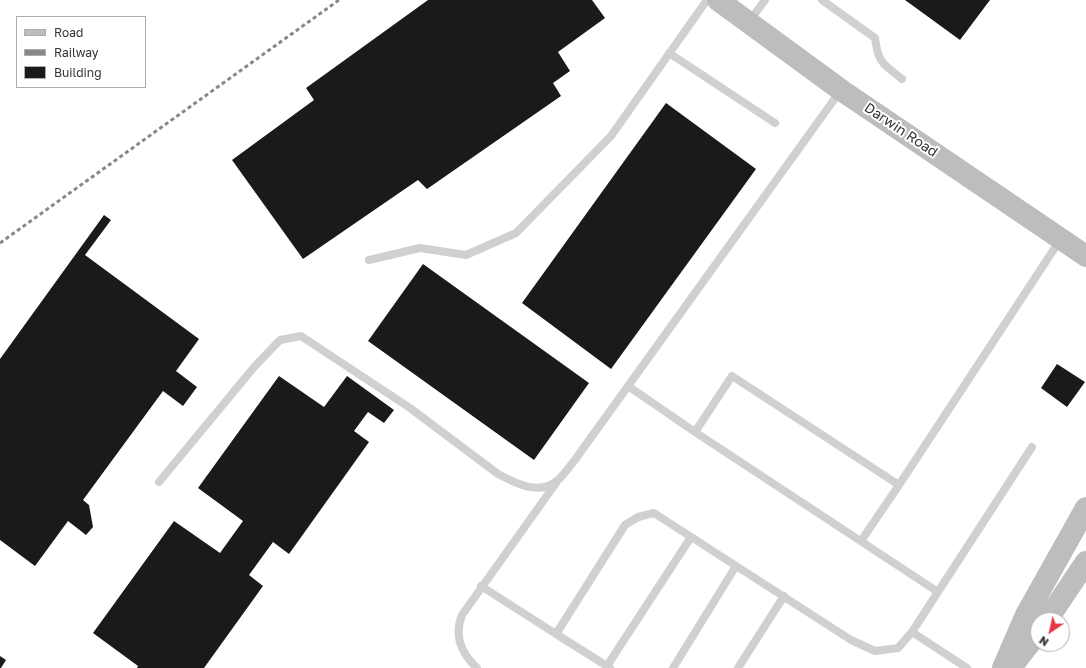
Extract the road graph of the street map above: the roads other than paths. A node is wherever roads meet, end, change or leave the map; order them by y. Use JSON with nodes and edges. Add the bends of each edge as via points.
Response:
{"nodes":[{"id":1,"x":707,"y":0,"type":"edge"},
{"id":2,"x":718,"y":0,"type":"edge"},
{"id":3,"x":765,"y":0,"type":"edge"},
{"id":4,"x":822,"y":0,"type":"edge"},
{"id":5,"x":749,"y":22,"type":"junction"},
{"id":6,"x":669,"y":53,"type":"junction"},
{"id":7,"x":902,"y":79,"type":"dead end"},
{"id":8,"x":841,"y":90,"type":"junction"},
{"id":9,"x":774,"y":123,"type":"dead end"},
{"id":10,"x":1061,"y":239,"type":"junction"},
{"id":11,"x":1086,"y":256,"type":"edge"},
{"id":12,"x":370,"y":260,"type":"dead end"},
{"id":13,"x":628,"y":386,"type":"junction"},
{"id":14,"x":695,"y":432,"type":"junction"},
{"id":15,"x":1032,"y":447,"type":"dead end"},
{"id":16,"x":557,"y":481,"type":"junction"},
{"id":17,"x":159,"y":482,"type":"dead end"},
{"id":18,"x":899,"y":485,"type":"junction"},
{"id":19,"x":1086,"y":508,"type":"edge"},
{"id":20,"x":691,"y":537,"type":"junction"},
{"id":21,"x":861,"y":542,"type":"junction"},
{"id":22,"x":1086,"y":562,"type":"edge"},
{"id":23,"x":736,"y":566,"type":"junction"},
{"id":24,"x":481,"y":586,"type":"junction"},
{"id":25,"x":938,"y":592,"type":"junction"},
{"id":26,"x":784,"y":596,"type":"junction"},
{"id":27,"x":1052,"y":612,"type":"edge"},
{"id":28,"x":912,"y":632,"type":"junction"},
{"id":29,"x":556,"y":634,"type":"junction"},
{"id":30,"x":1030,"y":643,"type":"edge"},
{"id":31,"x":608,"y":667,"type":"edge"},
{"id":32,"x":477,"y":668,"type":"edge"},
{"id":33,"x":673,"y":668,"type":"edge"},
{"id":34,"x":738,"y":668,"type":"edge"},
{"id":35,"x":967,"y":668,"type":"edge"},
{"id":36,"x":1003,"y":668,"type":"edge"},
{"id":37,"x":1010,"y":668,"type":"edge"}],
"edges":[{"from":1,"to":6,"type":"lane"},
{"from":2,"to":5,"type":"street","name":"Darwin Road"},
{"from":3,"to":5,"type":"lane"},
{"from":4,"to":7,"type":"lane","via":[[875,38],[877,54],[883,64]]},
{"from":5,"to":8,"type":"street","name":"Darwin Road"},
{"from":6,"to":9,"type":"lane"},
{"from":6,"to":12,"type":"lane","via":[[611,136],[516,233],[466,256],[420,248]]},
{"from":8,"to":10,"type":"street","name":"Darwin Road"},
{"from":8,"to":13,"type":"lane"},
{"from":10,"to":11,"type":"street","name":"Darwin Road"},
{"from":10,"to":18,"type":"lane"},
{"from":13,"to":14,"type":"lane"},
{"from":13,"to":16,"type":"lane"},
{"from":14,"to":18,"type":"lane","via":[[732,376]]},
{"from":14,"to":21,"type":"lane"},
{"from":15,"to":25,"type":"lane"},
{"from":16,"to":17,"type":"lane","via":[[548,486],[532,488],[498,474],[410,408],[301,336],[280,340],[254,366]]},
{"from":16,"to":24,"type":"lane"},
{"from":18,"to":21,"type":"lane"},
{"from":19,"to":36,"type":"street","via":[[1026,615]]},
{"from":20,"to":23,"type":"lane"},
{"from":20,"to":29,"type":"lane","via":[[654,513],[638,517],[626,525]]},
{"from":20,"to":31,"type":"lane"},
{"from":21,"to":25,"type":"lane"},
{"from":22,"to":27,"type":"street"},
{"from":23,"to":26,"type":"lane"},
{"from":23,"to":33,"type":"lane"},
{"from":24,"to":29,"type":"lane"},
{"from":24,"to":32,"type":"lane","via":[[462,614],[458,634],[465,655]]},
{"from":25,"to":28,"type":"lane"},
{"from":26,"to":28,"type":"lane","via":[[851,640],[875,651],[898,648]]},
{"from":26,"to":34,"type":"lane"},
{"from":28,"to":35,"type":"lane"},
{"from":29,"to":31,"type":"lane"},
{"from":30,"to":37,"type":"street"}]}
